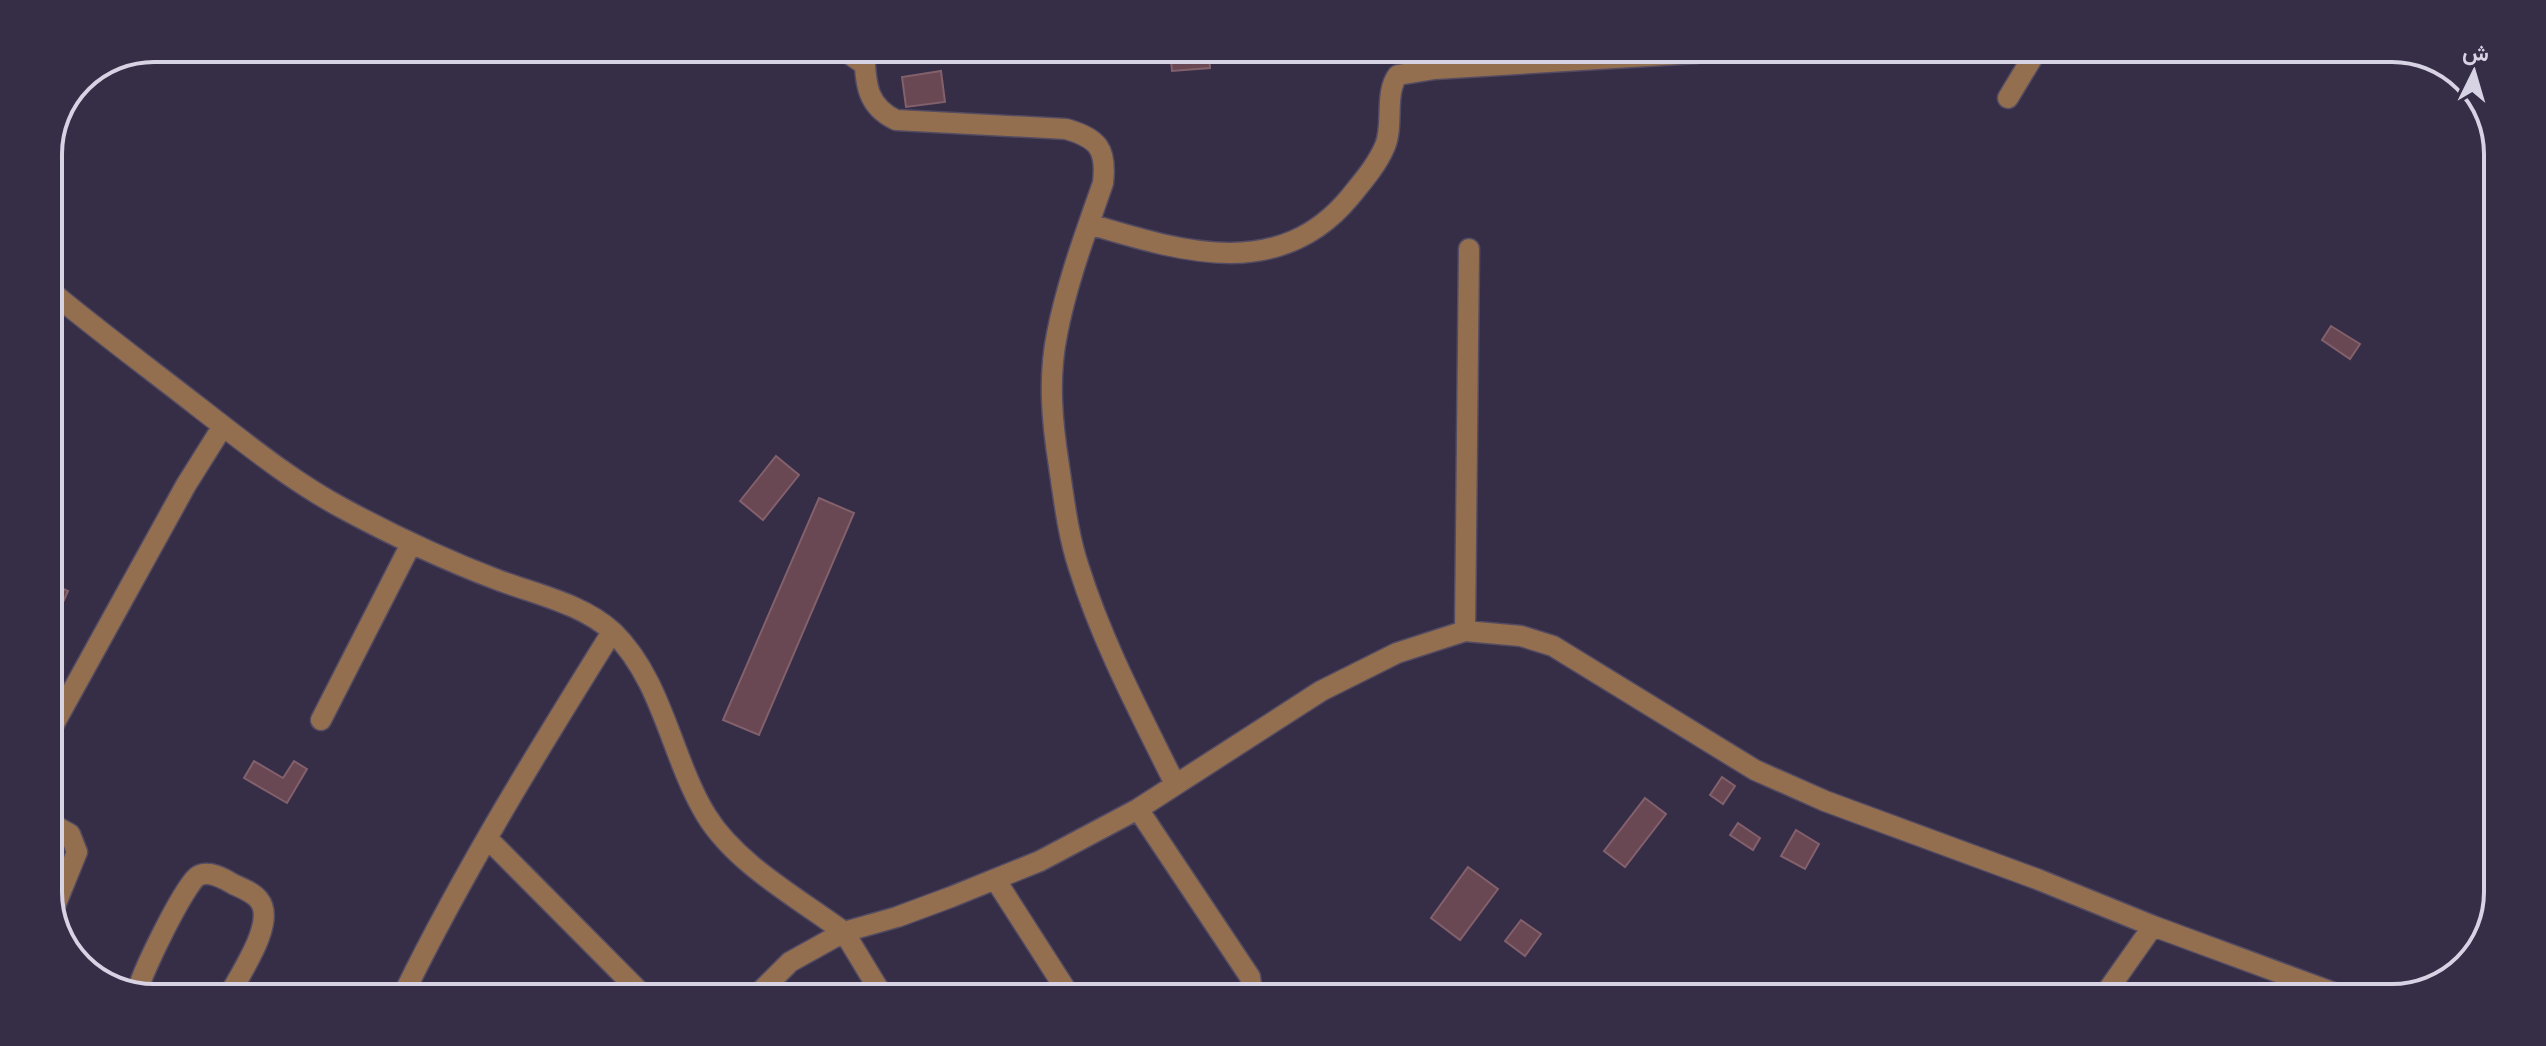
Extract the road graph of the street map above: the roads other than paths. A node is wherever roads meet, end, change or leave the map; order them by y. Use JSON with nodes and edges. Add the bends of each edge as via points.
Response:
{"nodes":[{"id":1,"x":866,"y":62,"type":"edge"},
{"id":2,"x":1552,"y":62,"type":"edge"},
{"id":3,"x":2030,"y":62,"type":"edge"},
{"id":4,"x":2008,"y":98,"type":"dead end"},
{"id":5,"x":1089,"y":224,"type":"junction"},
{"id":6,"x":1469,"y":249,"type":"dead end"},
{"id":7,"x":62,"y":301,"type":"edge"},
{"id":8,"x":223,"y":426,"type":"junction"},
{"id":9,"x":411,"y":544,"type":"junction"},
{"id":10,"x":1465,"y":631,"type":"junction"},
{"id":11,"x":612,"y":632,"type":"junction"},
{"id":12,"x":62,"y":710,"type":"edge"},
{"id":13,"x":321,"y":720,"type":"dead end"},
{"id":14,"x":1175,"y":784,"type":"junction"},
{"id":15,"x":1138,"y":809,"type":"junction"},
{"id":16,"x":62,"y":830,"type":"edge"},
{"id":17,"x":488,"y":839,"type":"junction"},
{"id":18,"x":995,"y":879,"type":"junction"},
{"id":19,"x":62,"y":889,"type":"edge"},
{"id":20,"x":2153,"y":926,"type":"junction"},
{"id":21,"x":844,"y":932,"type":"junction"},
{"id":22,"x":141,"y":983,"type":"edge"},
{"id":23,"x":235,"y":984,"type":"edge"},
{"id":24,"x":408,"y":984,"type":"edge"},
{"id":25,"x":632,"y":984,"type":"edge"},
{"id":26,"x":768,"y":984,"type":"edge"},
{"id":27,"x":876,"y":984,"type":"edge"},
{"id":28,"x":1062,"y":984,"type":"edge"},
{"id":29,"x":1251,"y":984,"type":"edge"},
{"id":30,"x":2112,"y":984,"type":"edge"},
{"id":31,"x":2310,"y":984,"type":"edge"}],
"edges":[{"from":1,"to":5,"type":"street","via":[[873,102],[896,120],[1066,129],[1086,135],[1105,163]]},
{"from":2,"to":5,"type":"street","via":[[1398,75],[1386,145],[1367,177],[1317,228],[1282,245],[1250,253],[1204,252]]},
{"from":3,"to":4,"type":"street"},
{"from":5,"to":14,"type":"street","via":[[1056,334],[1051,378],[1066,513],[1097,621]]},
{"from":6,"to":10,"type":"street"},
{"from":7,"to":8,"type":"street"},
{"from":8,"to":9,"type":"street","via":[[284,473]]},
{"from":8,"to":12,"type":"street"},
{"from":9,"to":11,"type":"street","via":[[591,616]]},
{"from":9,"to":13,"type":"street"},
{"from":10,"to":14,"type":"street","via":[[1397,653],[1321,691]]},
{"from":10,"to":20,"type":"street","via":[[1521,636],[1553,646],[1755,770]]},
{"from":11,"to":17,"type":"street"},
{"from":11,"to":21,"type":"street","via":[[655,697],[705,814],[722,836],[747,861]]},
{"from":14,"to":15,"type":"street"},
{"from":15,"to":18,"type":"street"},
{"from":15,"to":29,"type":"street"},
{"from":16,"to":19,"type":"street","via":[[70,834],[77,852]]},
{"from":17,"to":24,"type":"street"},
{"from":17,"to":25,"type":"street"},
{"from":18,"to":21,"type":"street"},
{"from":18,"to":28,"type":"street"},
{"from":20,"to":30,"type":"street"},
{"from":20,"to":31,"type":"street"},
{"from":21,"to":26,"type":"street","via":[[790,962]]},
{"from":21,"to":27,"type":"street"},
{"from":22,"to":23,"type":"street","via":[[187,888],[195,877],[206,874],[256,896],[265,912],[264,926]]}]}
